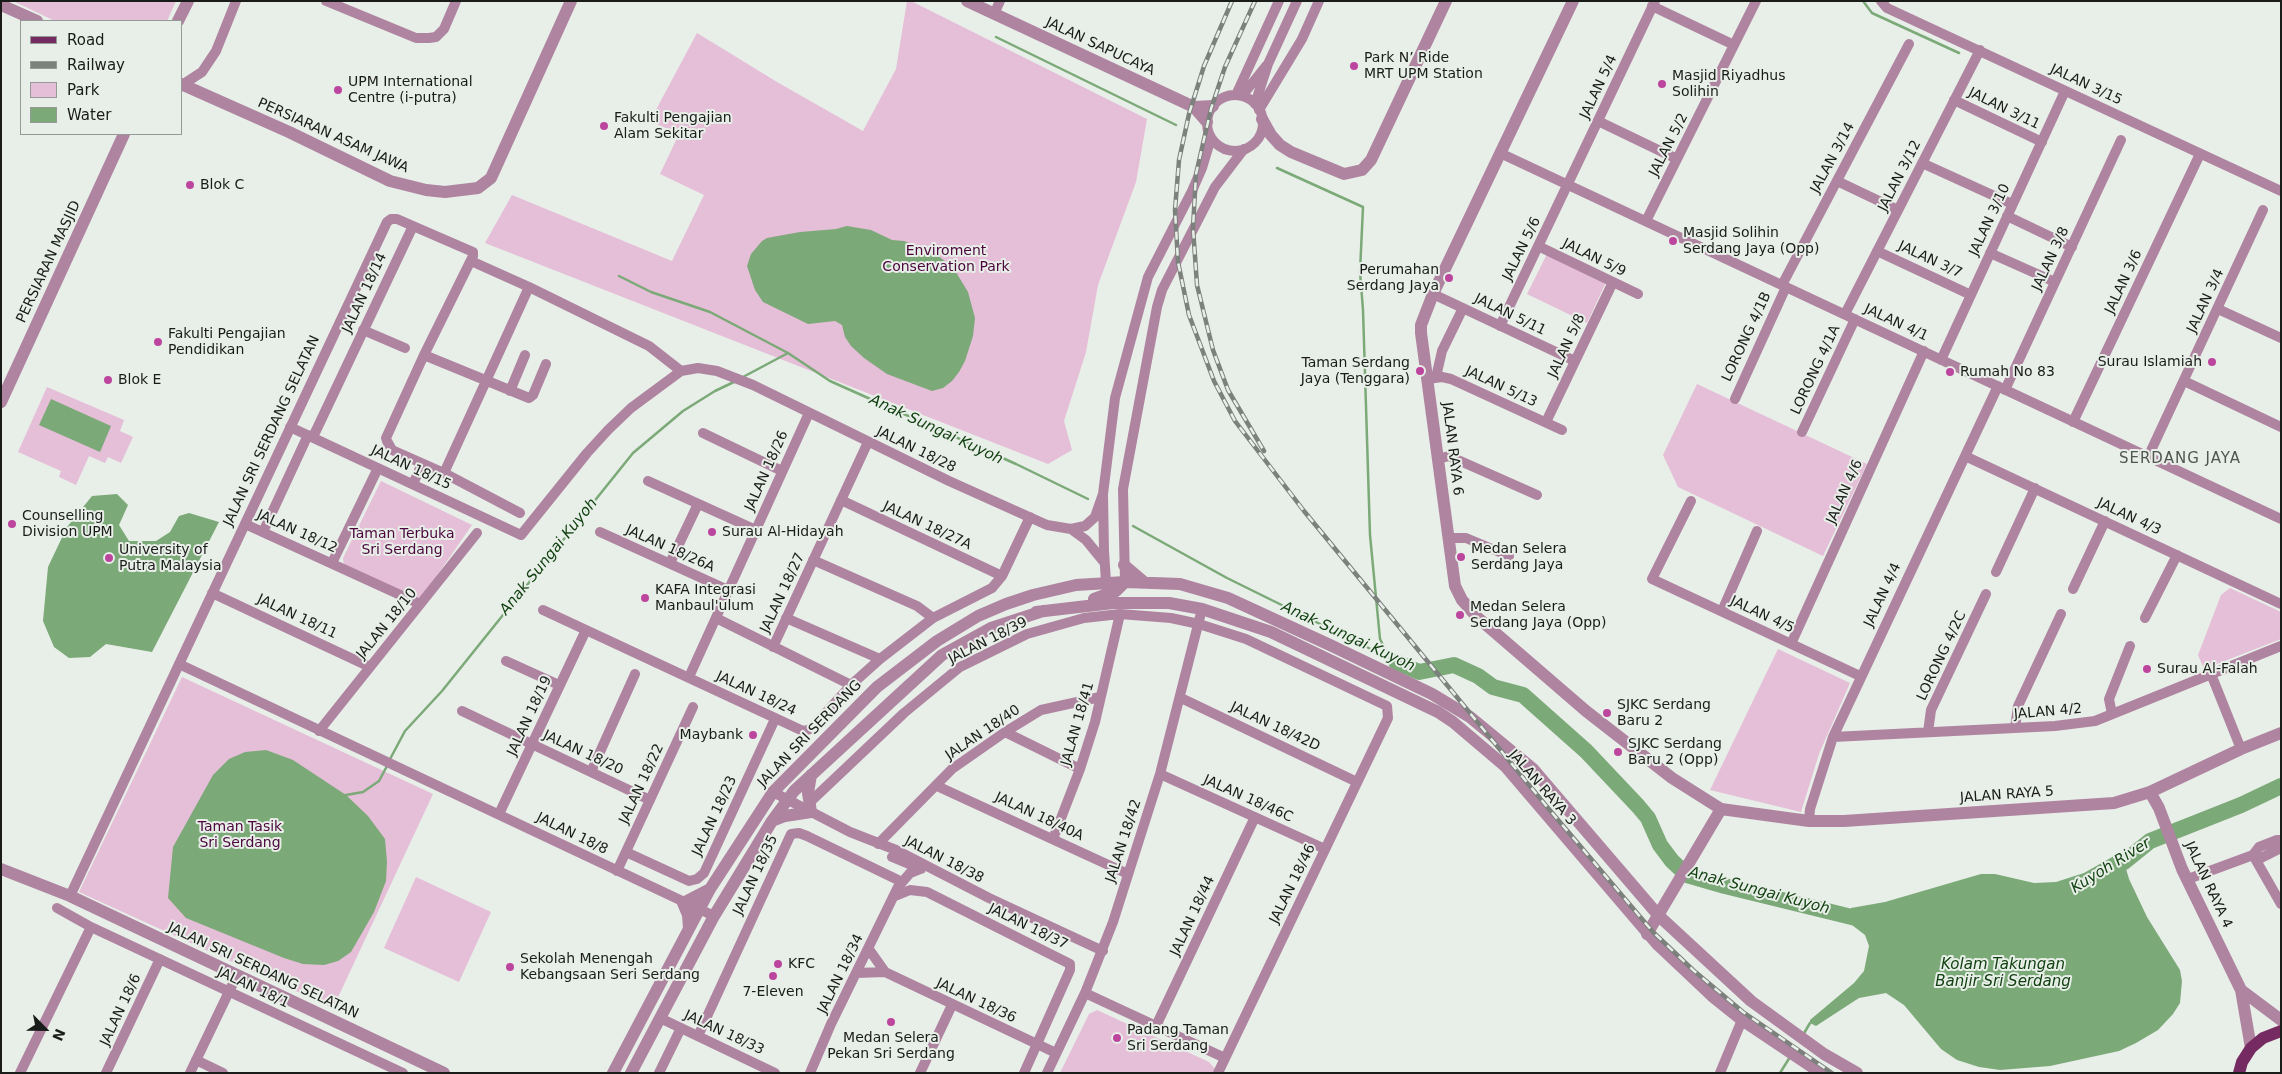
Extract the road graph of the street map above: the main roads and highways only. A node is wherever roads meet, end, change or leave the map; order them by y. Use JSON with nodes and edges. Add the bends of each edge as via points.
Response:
{"nodes":[{"id":1,"x":2281,"y":1031,"type":"edge"},
{"id":2,"x":2239,"y":1069,"type":"edge"}],
"edges":[{"from":1,"to":2,"type":"main road","via":[[2263,1038],[2251,1048]]}]}
